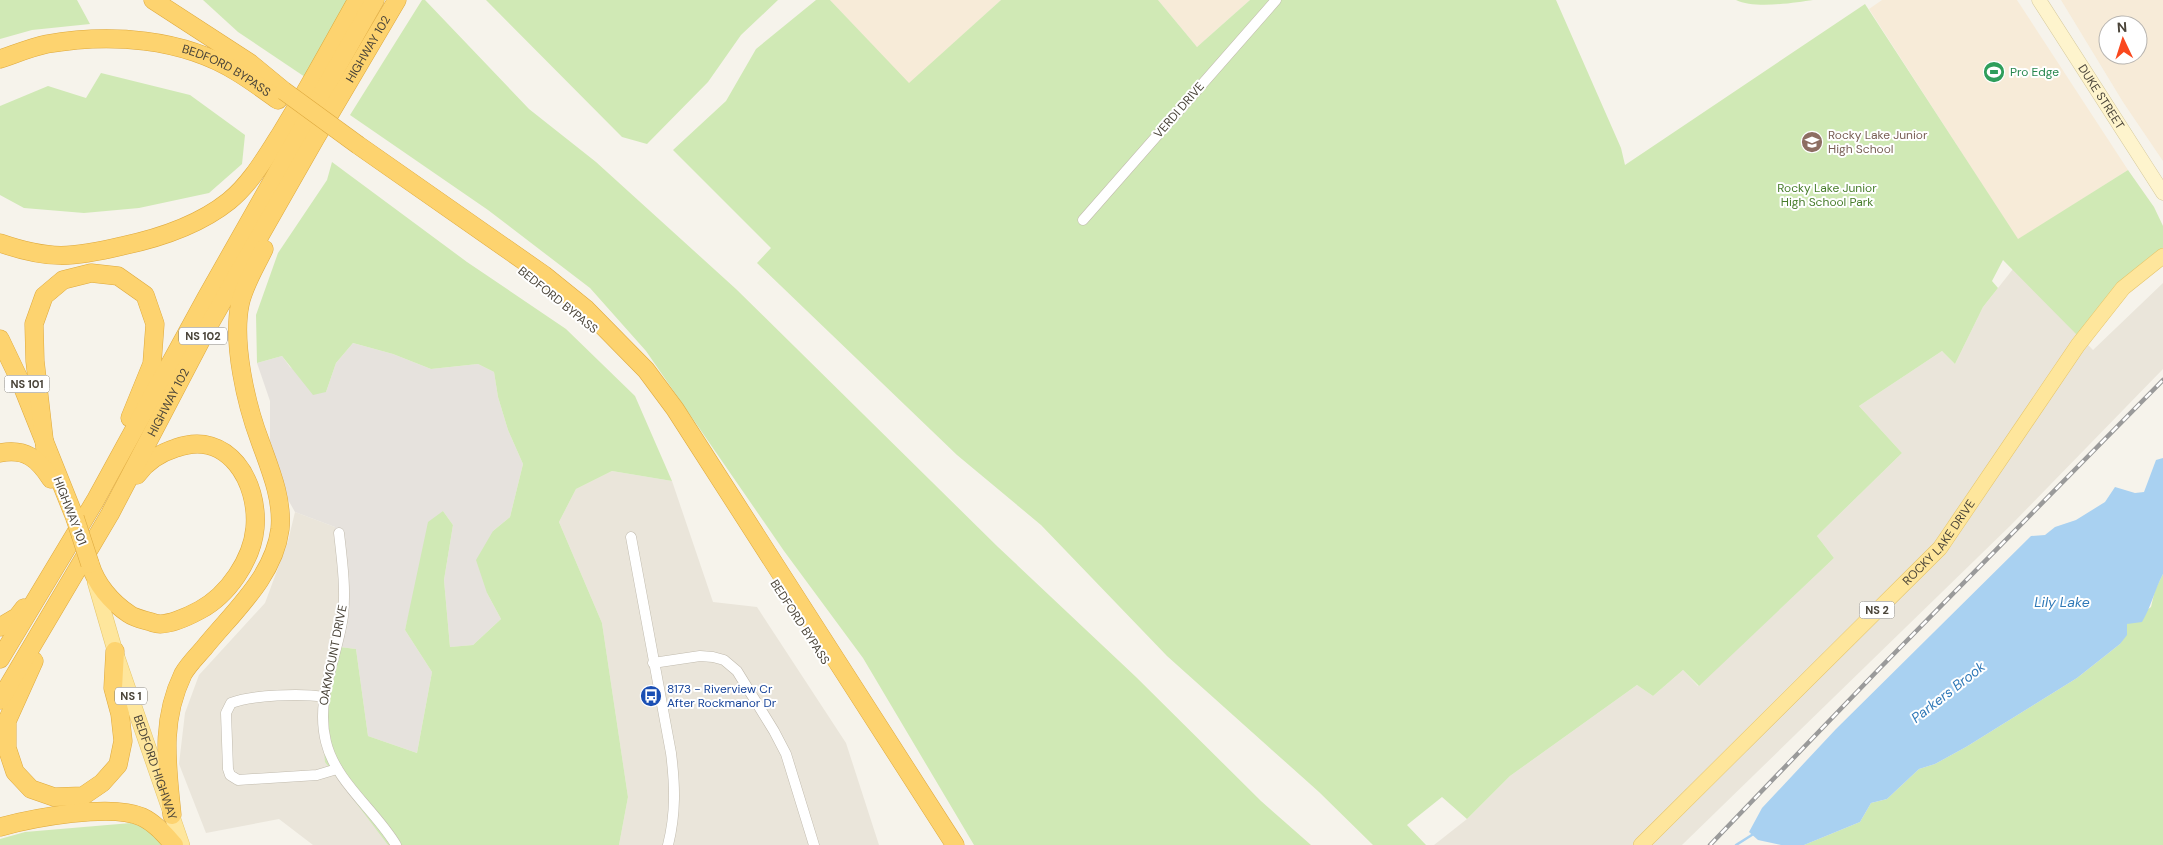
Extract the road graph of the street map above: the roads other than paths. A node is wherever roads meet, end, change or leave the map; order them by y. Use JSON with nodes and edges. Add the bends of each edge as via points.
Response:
{"nodes":[{"id":1,"x":153,"y":0,"type":"edge"},
{"id":2,"x":398,"y":0,"type":"edge"},
{"id":3,"x":1276,"y":0,"type":"edge"},
{"id":4,"x":2039,"y":0,"type":"edge"},
{"id":5,"x":369,"y":2,"type":"edge"},
{"id":6,"x":0,"y":59,"type":"edge"},
{"id":7,"x":281,"y":96,"type":"junction"},
{"id":8,"x":315,"y":140,"type":"junction"},
{"id":9,"x":356,"y":149,"type":"junction"},
{"id":10,"x":2163,"y":192,"type":"edge"},
{"id":11,"x":1083,"y":220,"type":"dead end"},
{"id":12,"x":0,"y":243,"type":"edge"},
{"id":13,"x":2163,"y":256,"type":"edge"},
{"id":14,"x":0,"y":324,"type":"edge"},
{"id":15,"x":0,"y":339,"type":"edge"},
{"id":16,"x":46,"y":448,"type":"junction"},
{"id":17,"x":0,"y":453,"type":"edge"},
{"id":18,"x":95,"y":501,"type":"junction"},
{"id":19,"x":74,"y":518,"type":"junction"},
{"id":20,"x":339,"y":533,"type":"dead end"},
{"id":21,"x":97,"y":536,"type":"junction"},
{"id":22,"x":630,"y":537,"type":"dead end"},
{"id":23,"x":71,"y":543,"type":"junction"},
{"id":24,"x":91,"y":570,"type":"junction"},
{"id":25,"x":64,"y":592,"type":"junction"},
{"id":26,"x":0,"y":627,"type":"edge"},
{"id":27,"x":115,"y":651,"type":"junction"},
{"id":28,"x":0,"y":659,"type":"edge"},
{"id":29,"x":653,"y":663,"type":"junction"},
{"id":30,"x":324,"y":697,"type":"junction"},
{"id":31,"x":0,"y":700,"type":"edge"},
{"id":32,"x":337,"y":769,"type":"junction"},
{"id":33,"x":172,"y":815,"type":"junction"},
{"id":34,"x":0,"y":827,"type":"edge"},
{"id":35,"x":174,"y":845,"type":"edge"},
{"id":36,"x":182,"y":845,"type":"edge"},
{"id":37,"x":396,"y":845,"type":"edge"},
{"id":38,"x":668,"y":845,"type":"edge"},
{"id":39,"x":814,"y":845,"type":"edge"},
{"id":40,"x":943,"y":845,"type":"edge"},
{"id":41,"x":955,"y":845,"type":"edge"},
{"id":42,"x":1641,"y":845,"type":"edge"}],
"edges":[{"from":1,"to":7,"type":"highway","name":"BEDFORD BYPASS","via":[[250,63]]},
{"from":2,"to":8,"type":"highway","name":"HIGHWAY 102","number":"NS 102"},
{"from":3,"to":11,"type":"street","name":"VERDI DRIVE"},
{"from":4,"to":10,"type":"main road","name":"DUKE STREET"},
{"from":5,"to":12,"type":"highway","via":[[257,171],[214,211],[186,227],[149,240],[84,255],[58,257]]},
{"from":5,"to":18,"type":"highway","name":"HIGHWAY 102","number":"NS 102"},
{"from":6,"to":7,"type":"highway","name":"BEDFORD BYPASS","via":[[46,44],[144,40],[194,53]]},
{"from":7,"to":9,"type":"highway","name":"BEDFORD BYPASS","bridge":true},
{"from":8,"to":21,"type":"highway","name":"HIGHWAY 102","number":"NS 102","via":[[209,325]]},
{"from":8,"to":33,"type":"highway","via":[[250,280],[236,328],[256,430],[278,499],[280,528],[273,557],[260,580],[184,673],[171,705],[165,738]]},
{"from":9,"to":40,"type":"highway","name":"BEDFORD BYPASS","via":[[541,284],[606,340],[635,373]]},
{"from":9,"to":41,"type":"highway","name":"BEDFORD BYPASS","via":[[544,275],[586,310],[646,370],[675,409]]},
{"from":13,"to":42,"type":"main road","name":"ROCKY LAKE DRIVE","number":"NS 2","via":[[2123,288],[2078,345],[1940,548]]},
{"from":14,"to":16,"type":"highway","name":"HIGHWAY 101","number":"NS 101","via":[[20,365]]},
{"from":15,"to":16,"type":"highway","name":"HIGHWAY 101","number":"NS 101"},
{"from":16,"to":18,"type":"highway","via":[[35,361],[34,324],[44,296],[63,280],[91,273],[118,276],[145,295],[155,324],[152,364]]},
{"from":16,"to":19,"type":"highway","name":"HIGHWAY 101","number":"NS 101"},
{"from":17,"to":19,"type":"highway","via":[[12,450],[42,464]]},
{"from":18,"to":23,"type":"highway","name":"HIGHWAY 102","number":"NS 102"},
{"from":19,"to":24,"type":"highway","name":"HIGHWAY 101","number":"NS 101","bridge":true},
{"from":20,"to":30,"type":"street","name":"OAKMOUNT DRIVE","via":[[345,596]]},
{"from":21,"to":24,"type":"highway","name":"HIGHWAY 101","via":[[143,467],[161,453],[188,443],[214,446],[237,462],[252,493],[255,528],[248,554],[229,586],[209,605],[185,618],[157,624],[130,615],[109,598]]},
{"from":21,"to":25,"type":"highway","name":"HIGHWAY 102","number":"NS 102"},
{"from":22,"to":29,"type":"street"},
{"from":23,"to":26,"type":"highway","via":[[17,617]]},
{"from":23,"to":28,"type":"highway","name":"HIGHWAY 102","number":"NS 102"},
{"from":24,"to":27,"type":"main road","name":"BEDFORD HIGHWAY","number":"NS 1"},
{"from":25,"to":27,"type":"highway","via":[[7,722],[7,748],[15,772],[31,789],[54,797],[83,796],[102,783],[118,765],[123,741],[113,688]]},
{"from":25,"to":31,"type":"highway","name":"HIGHWAY 102","number":"NS 102"},
{"from":27,"to":33,"type":"main road","name":"BEDFORD HIGHWAY","number":"NS 1"},
{"from":29,"to":38,"type":"street","via":[[676,788],[676,808]]},
{"from":29,"to":39,"type":"street","via":[[713,656],[724,660],[736,671],[786,754]]},
{"from":30,"to":32,"type":"street","name":"OAKMOUNT DRIVE","via":[[326,743]]},
{"from":30,"to":32,"type":"street","via":[[298,695],[240,699],[231,703],[226,713],[228,769],[230,776],[238,780],[317,775]]},
{"from":32,"to":37,"type":"street","name":"OAKMOUNT DRIVE"},
{"from":33,"to":36,"type":"main road","name":"BEDFORD HIGHWAY","number":"NS 1"},
{"from":34,"to":35,"type":"highway","via":[[25,820],[127,812],[143,818]]}]}
